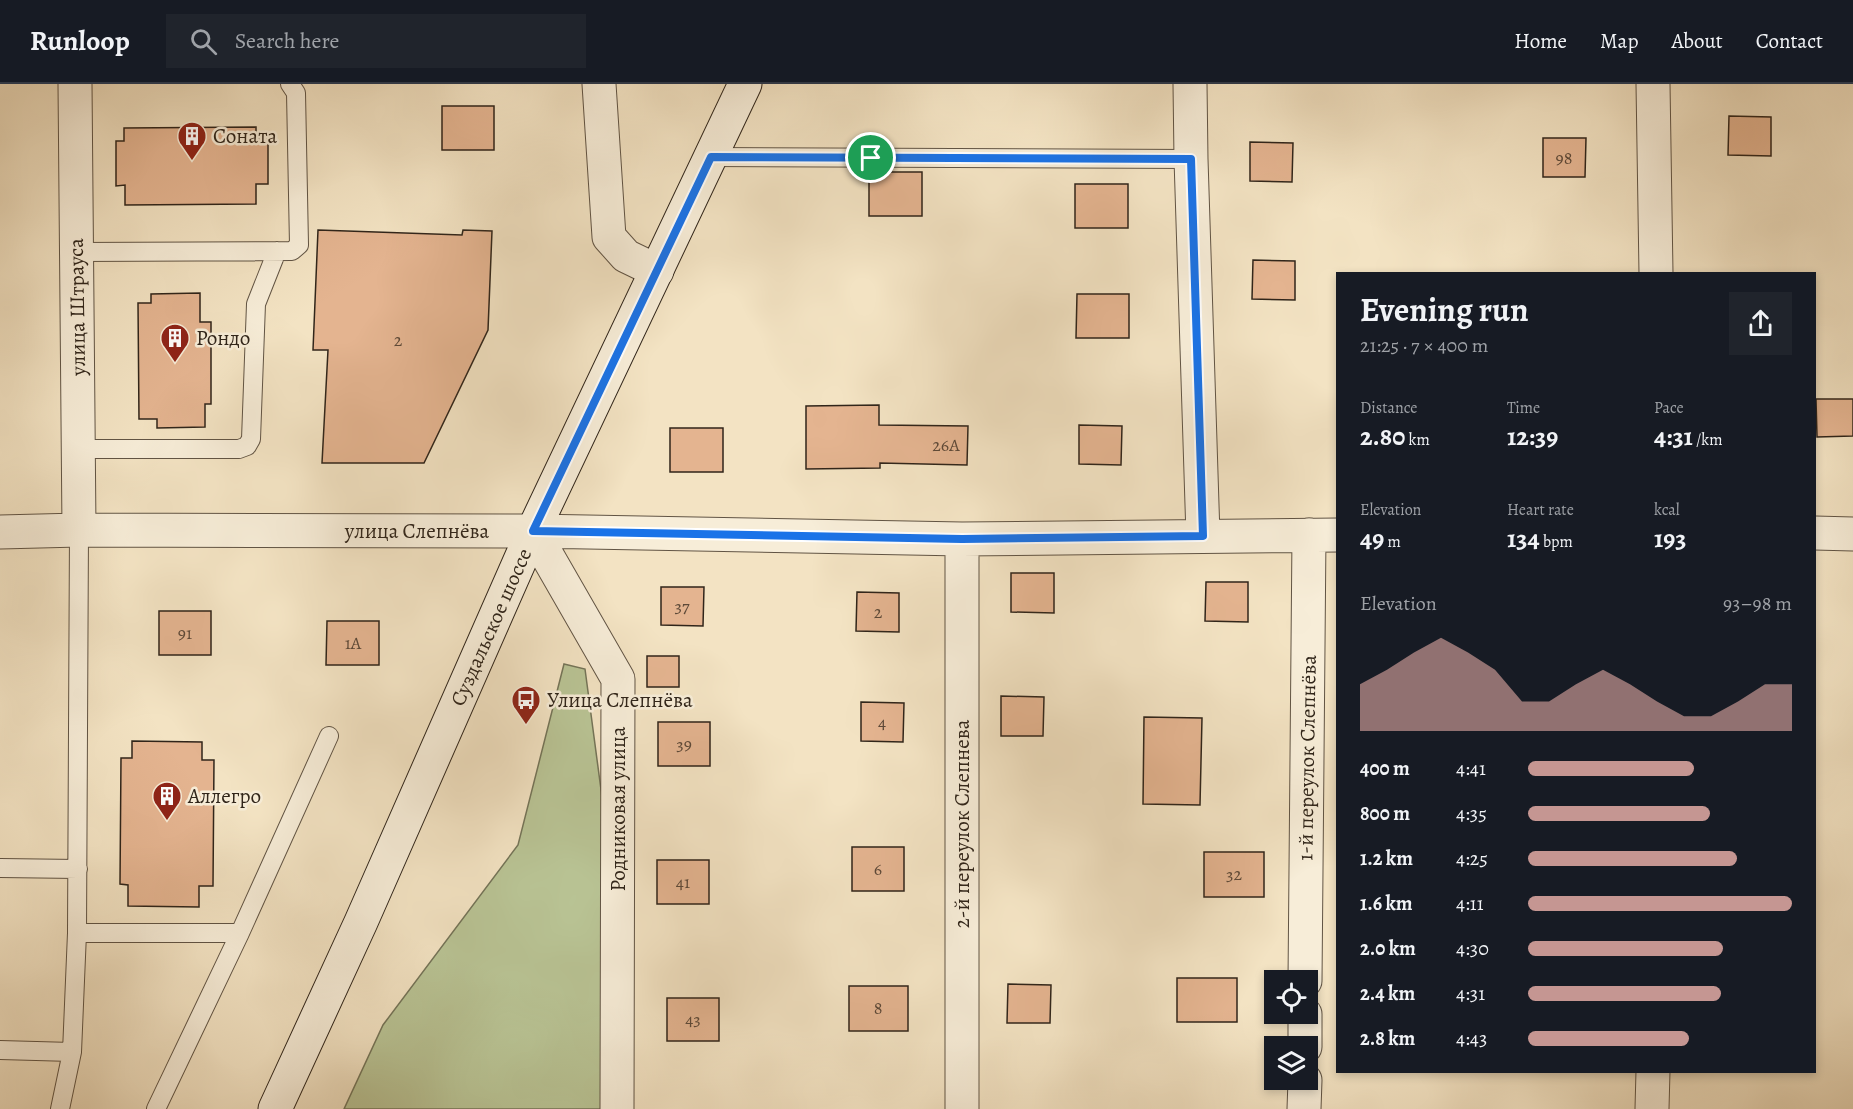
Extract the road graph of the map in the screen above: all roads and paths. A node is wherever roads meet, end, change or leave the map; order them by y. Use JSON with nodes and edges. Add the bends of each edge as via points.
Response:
{"nodes":[{"id":1,"x":75,"y":84,"type":"edge"},
{"id":2,"x":290,"y":84,"type":"edge"},
{"id":3,"x":599,"y":84,"type":"edge"},
{"id":4,"x":745,"y":84,"type":"edge"},
{"id":5,"x":1190,"y":84,"type":"edge"},
{"id":6,"x":1653,"y":84,"type":"edge"},
{"id":7,"x":711,"y":157,"type":"junction"},
{"id":8,"x":1191,"y":159,"type":"junction"},
{"id":9,"x":277,"y":251,"type":"junction"},
{"id":10,"x":76,"y":252,"type":"junction"},
{"id":11,"x":657,"y":271,"type":"junction"},
{"id":12,"x":1656,"y":272,"type":"edge"},
{"id":13,"x":78,"y":449,"type":"junction"},
{"id":14,"x":79,"y":530,"type":"junction"},
{"id":15,"x":533,"y":531,"type":"junction"},
{"id":16,"x":0,"y":532,"type":"edge"},
{"id":17,"x":1816,"y":533,"type":"edge"},
{"id":18,"x":1853,"y":534,"type":"edge"},
{"id":19,"x":1324,"y":535,"type":"edge"},
{"id":20,"x":1203,"y":536,"type":"junction"},
{"id":21,"x":962,"y":539,"type":"junction"},
{"id":22,"x":329,"y":736,"type":"dead end"},
{"id":23,"x":0,"y":868,"type":"edge"},
{"id":24,"x":78,"y":868,"type":"junction"},
{"id":25,"x":76,"y":933,"type":"junction"},
{"id":26,"x":240,"y":933,"type":"junction"},
{"id":27,"x":1305,"y":970,"type":"edge"},
{"id":28,"x":0,"y":1050,"type":"edge"},
{"id":29,"x":72,"y":1052,"type":"junction"},
{"id":30,"x":1653,"y":1073,"type":"edge"},
{"id":31,"x":1305,"y":1090,"type":"edge"},
{"id":32,"x":60,"y":1109,"type":"edge"},
{"id":33,"x":156,"y":1109,"type":"edge"},
{"id":34,"x":275,"y":1109,"type":"edge"},
{"id":35,"x":617,"y":1109,"type":"edge"},
{"id":36,"x":962,"y":1109,"type":"edge"},
{"id":37,"x":1304,"y":1109,"type":"edge"},
{"id":38,"x":1652,"y":1109,"type":"edge"}],
"edges":[{"from":1,"to":10,"type":"street","name":"улица Штрауса"},
{"from":2,"to":9,"type":"lane","via":[[296,93],[299,245],[292,251]]},
{"from":3,"to":11,"type":"street","via":[[609,237],[626,256]]},
{"from":4,"to":7,"type":"street","name":"Суздальское шоссе"},
{"from":5,"to":8,"type":"street"},
{"from":6,"to":12,"type":"street"},
{"from":7,"to":8,"type":"lane"},
{"from":7,"to":11,"type":"street","name":"Суздальское шоссе"},
{"from":8,"to":20,"type":"street"},
{"from":9,"to":10,"type":"lane"},
{"from":9,"to":13,"type":"lane","via":[[256,304],[251,439],[247,446]]},
{"from":10,"to":13,"type":"street","name":"улица Штрауса"},
{"from":11,"to":15,"type":"street","name":"Суздальское шоссе"},
{"from":13,"to":14,"type":"street","name":"улица Штрауса"},
{"from":14,"to":15,"type":"street","name":"улица Слепнёва"},
{"from":14,"to":16,"type":"street","name":"улица Слепнёва"},
{"from":14,"to":24,"type":"lane"},
{"from":15,"to":21,"type":"street","name":"улица Слепнёва"},
{"from":15,"to":34,"type":"street","name":"Суздальское шоссе"},
{"from":15,"to":35,"type":"street","name":"Родниковая улица","via":[[618,679]]},
{"from":17,"to":18,"type":"street"},
{"from":19,"to":20,"type":"street","name":"улица Слепнёва"},
{"from":19,"to":27,"type":"street","name":"1-й переулок Слепнёва"},
{"from":20,"to":21,"type":"street","name":"улица Слепнёва"},
{"from":21,"to":36,"type":"street","name":"2-й переулок Слепнева"},
{"from":22,"to":26,"type":"lane"},
{"from":23,"to":24,"type":"lane"},
{"from":24,"to":25,"type":"lane"},
{"from":25,"to":26,"type":"lane"},
{"from":25,"to":29,"type":"lane"},
{"from":26,"to":33,"type":"lane"},
{"from":28,"to":29,"type":"lane"},
{"from":29,"to":32,"type":"lane"},
{"from":30,"to":38,"type":"street"},
{"from":31,"to":37,"type":"street"}]}
